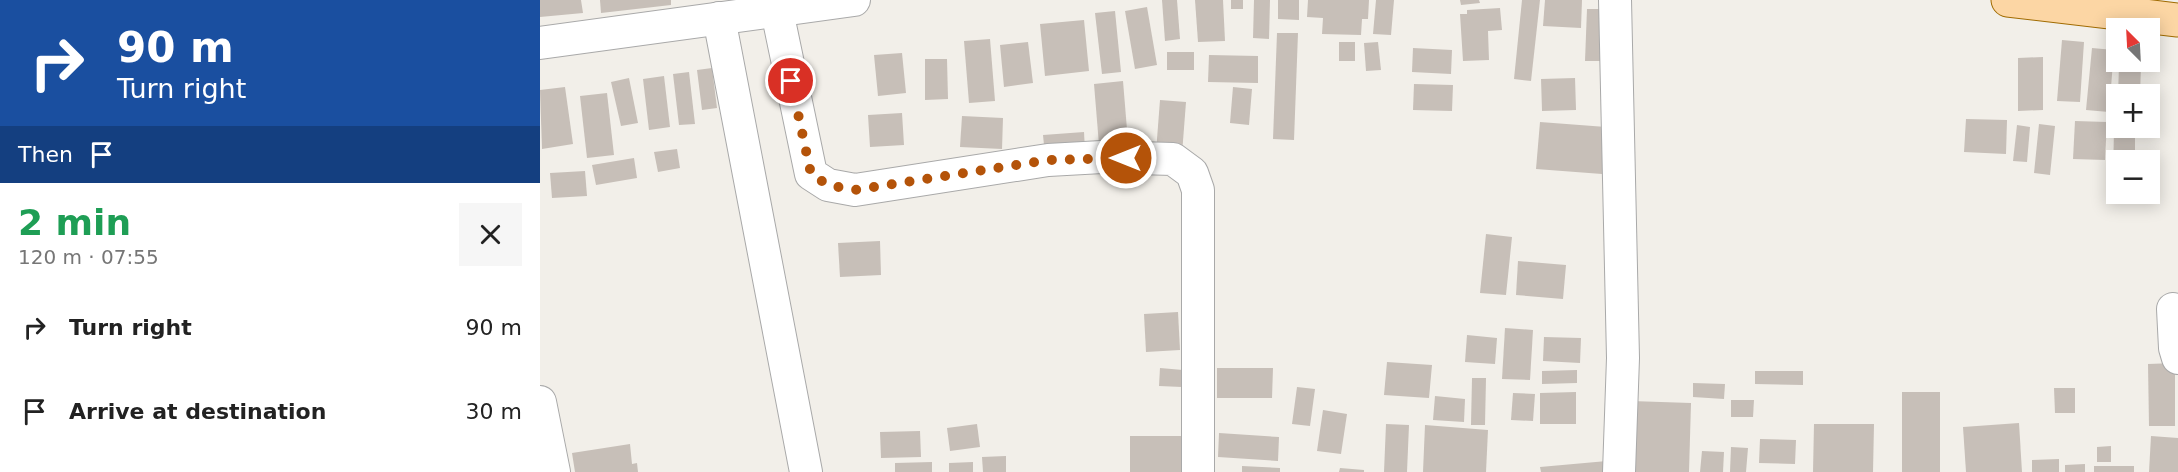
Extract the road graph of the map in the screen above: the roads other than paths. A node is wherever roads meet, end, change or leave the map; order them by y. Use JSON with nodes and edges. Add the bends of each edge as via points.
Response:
{"nodes":[{"id":1,"x":854,"y":0,"type":"edge"},
{"id":2,"x":1615,"y":0,"type":"edge"},
{"id":3,"x":2008,"y":0,"type":"edge"},
{"id":4,"x":777,"y":11,"type":"junction"},
{"id":5,"x":719,"y":18,"type":"junction"},
{"id":6,"x":2178,"y":21,"type":"edge"},
{"id":7,"x":540,"y":43,"type":"edge"},
{"id":8,"x":2173,"y":309,"type":"dead end"},
{"id":9,"x":2178,"y":358,"type":"edge"},
{"id":10,"x":540,"y":402,"type":"edge"},
{"id":11,"x":554,"y":472,"type":"edge"},
{"id":12,"x":806,"y":472,"type":"edge"},
{"id":13,"x":1198,"y":472,"type":"edge"},
{"id":14,"x":1619,"y":472,"type":"edge"}],
"edges":[{"from":1,"to":4,"type":"street"},
{"from":2,"to":14,"type":"street","via":[[1623,358]]},
{"from":3,"to":6,"type":"main road"},
{"from":4,"to":5,"type":"street"},
{"from":4,"to":13,"type":"street","via":[[811,174],[828,185],[855,190],[1048,160],[1102,157],[1173,159],[1192,173],[1198,190]]},
{"from":5,"to":7,"type":"street"},
{"from":5,"to":12,"type":"street"},
{"from":8,"to":9,"type":"street"},
{"from":10,"to":11,"type":"street"}]}
